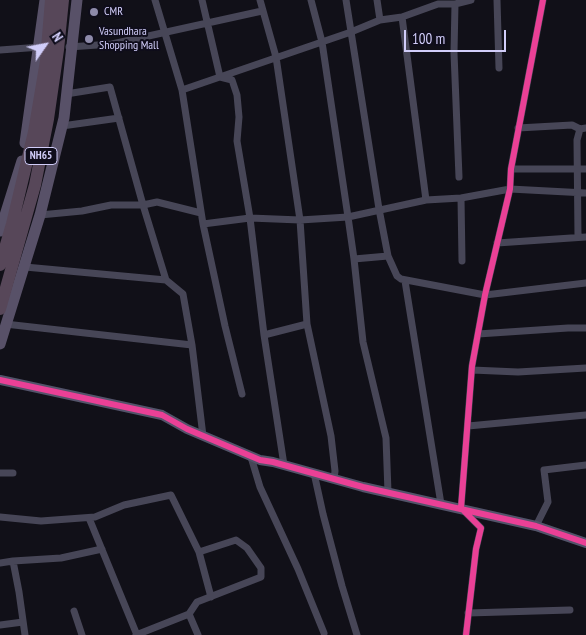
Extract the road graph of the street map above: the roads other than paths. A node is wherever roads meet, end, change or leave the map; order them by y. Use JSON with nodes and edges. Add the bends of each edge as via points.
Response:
{"nodes":[{"id":1,"x":45,"y":0,"type":"edge"},
{"id":2,"x":51,"y":0,"type":"edge"},
{"id":3,"x":63,"y":0,"type":"edge"},
{"id":4,"x":77,"y":0,"type":"edge"},
{"id":5,"x":155,"y":0,"type":"edge"},
{"id":6,"x":202,"y":0,"type":"edge"},
{"id":7,"x":260,"y":0,"type":"edge"},
{"id":8,"x":311,"y":0,"type":"edge"},
{"id":9,"x":346,"y":0,"type":"edge"},
{"id":10,"x":377,"y":0,"type":"edge"},
{"id":11,"x":471,"y":0,"type":"edge"},
{"id":12,"x":497,"y":0,"type":"edge"},
{"id":13,"x":543,"y":0,"type":"edge"},
{"id":14,"x":438,"y":2,"type":"edge"},
{"id":15,"x":455,"y":4,"type":"junction"},
{"id":16,"x":262,"y":11,"type":"junction"},
{"id":17,"x":402,"y":17,"type":"junction"},
{"id":18,"x":380,"y":20,"type":"junction"},
{"id":19,"x":208,"y":24,"type":"junction"},
{"id":20,"x":164,"y":32,"type":"junction"},
{"id":21,"x":351,"y":32,"type":"junction"},
{"id":22,"x":322,"y":42,"type":"junction"},
{"id":23,"x":39,"y":47,"type":"junction"},
{"id":24,"x":70,"y":47,"type":"junction"},
{"id":25,"x":0,"y":50,"type":"edge"},
{"id":26,"x":276,"y":57,"type":"junction"},
{"id":27,"x":499,"y":68,"type":"dead end"},
{"id":28,"x":220,"y":77,"type":"junction"},
{"id":29,"x":182,"y":90,"type":"junction"},
{"id":30,"x":66,"y":94,"type":"junction"},
{"id":31,"x":119,"y":118,"type":"junction"},
{"id":32,"x":62,"y":126,"type":"junction"},
{"id":33,"x":518,"y":128,"type":"junction"},
{"id":34,"x":583,"y":128,"type":"edge"},
{"id":35,"x":586,"y":168,"type":"edge"},
{"id":36,"x":510,"y":169,"type":"junction"},
{"id":37,"x":576,"y":169,"type":"junction"},
{"id":38,"x":459,"y":177,"type":"dead end"},
{"id":39,"x":510,"y":189,"type":"junction"},
{"id":40,"x":578,"y":192,"type":"junction"},
{"id":41,"x":586,"y":193,"type":"edge"},
{"id":42,"x":5,"y":198,"type":"edge"},
{"id":43,"x":461,"y":198,"type":"junction"},
{"id":44,"x":426,"y":200,"type":"junction"},
{"id":45,"x":143,"y":205,"type":"junction"},
{"id":46,"x":379,"y":209,"type":"junction"},
{"id":47,"x":201,"y":213,"type":"junction"},
{"id":48,"x":40,"y":215,"type":"junction"},
{"id":49,"x":348,"y":217,"type":"junction"},
{"id":50,"x":250,"y":218,"type":"junction"},
{"id":51,"x":300,"y":220,"type":"junction"},
{"id":52,"x":203,"y":224,"type":"junction"},
{"id":53,"x":0,"y":231,"type":"edge"},
{"id":54,"x":578,"y":237,"type":"junction"},
{"id":55,"x":586,"y":238,"type":"edge"},
{"id":56,"x":497,"y":243,"type":"junction"},
{"id":57,"x":388,"y":256,"type":"junction"},
{"id":58,"x":354,"y":259,"type":"junction"},
{"id":59,"x":462,"y":262,"type":"dead end"},
{"id":60,"x":0,"y":265,"type":"edge"},
{"id":61,"x":25,"y":268,"type":"junction"},
{"id":62,"x":166,"y":280,"type":"junction"},
{"id":63,"x":405,"y":281,"type":"junction"},
{"id":64,"x":586,"y":283,"type":"edge"},
{"id":65,"x":485,"y":294,"type":"junction"},
{"id":66,"x":0,"y":308,"type":"edge"},
{"id":67,"x":5,"y":324,"type":"junction"},
{"id":68,"x":307,"y":324,"type":"junction"},
{"id":69,"x":586,"y":328,"type":"edge"},
{"id":70,"x":478,"y":334,"type":"junction"},
{"id":71,"x":264,"y":335,"type":"junction"},
{"id":72,"x":0,"y":344,"type":"edge"},
{"id":73,"x":192,"y":345,"type":"junction"},
{"id":74,"x":586,"y":368,"type":"edge"},
{"id":75,"x":472,"y":370,"type":"junction"},
{"id":76,"x":0,"y":380,"type":"edge"},
{"id":77,"x":242,"y":394,"type":"dead end"},
{"id":78,"x":586,"y":415,"type":"edge"},
{"id":79,"x":468,"y":426,"type":"junction"},
{"id":80,"x":202,"y":436,"type":"junction"},
{"id":81,"x":251,"y":457,"type":"junction"},
{"id":82,"x":284,"y":465,"type":"junction"},
{"id":83,"x":586,"y":465,"type":"edge"},
{"id":84,"x":0,"y":473,"type":"edge"},
{"id":85,"x":13,"y":473,"type":"dead end"},
{"id":86,"x":314,"y":474,"type":"junction"},
{"id":87,"x":334,"y":479,"type":"junction"},
{"id":88,"x":388,"y":492,"type":"junction"},
{"id":89,"x":441,"y":504,"type":"junction"},
{"id":90,"x":461,"y":508,"type":"junction"},
{"id":91,"x":0,"y":517,"type":"edge"},
{"id":92,"x":89,"y":518,"type":"junction"},
{"id":93,"x":536,"y":526,"type":"junction"},
{"id":94,"x":586,"y":543,"type":"edge"},
{"id":95,"x":102,"y":550,"type":"junction"},
{"id":96,"x":200,"y":552,"type":"junction"},
{"id":97,"x":13,"y":561,"type":"junction"},
{"id":98,"x":0,"y":562,"type":"edge"},
{"id":99,"x":211,"y":596,"type":"junction"},
{"id":100,"x":570,"y":610,"type":"dead end"},
{"id":101,"x":74,"y":611,"type":"dead end"},
{"id":102,"x":468,"y":613,"type":"junction"},
{"id":103,"x":188,"y":614,"type":"junction"},
{"id":104,"x":23,"y":622,"type":"junction"},
{"id":105,"x":0,"y":625,"type":"edge"},
{"id":106,"x":324,"y":632,"type":"dead end"},
{"id":107,"x":24,"y":635,"type":"edge"},
{"id":108,"x":82,"y":635,"type":"edge"},
{"id":109,"x":136,"y":635,"type":"edge"},
{"id":110,"x":198,"y":635,"type":"edge"},
{"id":111,"x":357,"y":635,"type":"edge"},
{"id":112,"x":466,"y":635,"type":"edge"}],
"edges":[{"from":1,"to":23,"type":"main road"},
{"from":2,"to":60,"type":"highway","number":"NH65","via":[[46,61],[34,132]]},
{"from":3,"to":66,"type":"highway","number":"NH65","via":[[53,90],[35,185]]},
{"from":4,"to":24,"type":"main road"},
{"from":5,"to":20,"type":"street"},
{"from":6,"to":19,"type":"street"},
{"from":7,"to":16,"type":"street"},
{"from":8,"to":22,"type":"street"},
{"from":9,"to":21,"type":"street"},
{"from":10,"to":18,"type":"street"},
{"from":11,"to":15,"type":"street"},
{"from":12,"to":27,"type":"street"},
{"from":13,"to":33,"type":"street"},
{"from":14,"to":15,"type":"street"},
{"from":14,"to":17,"type":"street"},
{"from":15,"to":38,"type":"street"},
{"from":16,"to":19,"type":"street"},
{"from":16,"to":26,"type":"street"},
{"from":17,"to":18,"type":"street"},
{"from":17,"to":44,"type":"street"},
{"from":18,"to":21,"type":"street"},
{"from":19,"to":20,"type":"street"},
{"from":19,"to":28,"type":"street"},
{"from":20,"to":24,"type":"street","via":[[112,44]]},
{"from":20,"to":29,"type":"street"},
{"from":21,"to":22,"type":"street"},
{"from":21,"to":46,"type":"street"},
{"from":22,"to":26,"type":"street"},
{"from":22,"to":49,"type":"street"},
{"from":23,"to":25,"type":"street"},
{"from":23,"to":42,"type":"main road","via":[[21,164]]},
{"from":24,"to":30,"type":"main road"},
{"from":26,"to":28,"type":"street"},
{"from":26,"to":51,"type":"street"},
{"from":28,"to":29,"type":"street"},
{"from":28,"to":50,"type":"street","via":[[232,80],[237,95],[237,140]]},
{"from":29,"to":47,"type":"street"},
{"from":30,"to":31,"type":"street","via":[[110,87]]},
{"from":30,"to":32,"type":"main road"},
{"from":31,"to":32,"type":"street"},
{"from":31,"to":45,"type":"street"},
{"from":32,"to":48,"type":"main road"},
{"from":33,"to":34,"type":"street","via":[[572,125]]},
{"from":33,"to":36,"type":"street"},
{"from":34,"to":37,"type":"street","via":[[577,140]]},
{"from":35,"to":37,"type":"street"},
{"from":36,"to":37,"type":"street"},
{"from":36,"to":39,"type":"street"},
{"from":37,"to":40,"type":"street"},
{"from":39,"to":40,"type":"street"},
{"from":39,"to":43,"type":"street"},
{"from":39,"to":56,"type":"street"},
{"from":40,"to":41,"type":"street"},
{"from":40,"to":54,"type":"street"},
{"from":42,"to":53,"type":"main road"},
{"from":43,"to":44,"type":"street"},
{"from":43,"to":59,"type":"street"},
{"from":44,"to":46,"type":"street"},
{"from":45,"to":47,"type":"street","via":[[157,202]]},
{"from":45,"to":48,"type":"street","via":[[111,205]]},
{"from":45,"to":62,"type":"street"},
{"from":46,"to":49,"type":"street"},
{"from":46,"to":57,"type":"street"},
{"from":47,"to":52,"type":"street"},
{"from":48,"to":61,"type":"main road"},
{"from":49,"to":51,"type":"street"},
{"from":49,"to":58,"type":"street"},
{"from":50,"to":51,"type":"street"},
{"from":50,"to":52,"type":"street"},
{"from":50,"to":71,"type":"street"},
{"from":51,"to":68,"type":"street"},
{"from":52,"to":77,"type":"street"},
{"from":54,"to":55,"type":"street"},
{"from":54,"to":56,"type":"street"},
{"from":56,"to":65,"type":"street"},
{"from":57,"to":58,"type":"street"},
{"from":57,"to":63,"type":"street","via":[[397,276]]},
{"from":58,"to":88,"type":"street","via":[[362,342],[386,438]]},
{"from":61,"to":62,"type":"street"},
{"from":61,"to":67,"type":"main road"},
{"from":62,"to":73,"type":"street","via":[[183,294]]},
{"from":63,"to":65,"type":"street"},
{"from":63,"to":89,"type":"street"},
{"from":64,"to":65,"type":"street"},
{"from":65,"to":70,"type":"street"},
{"from":67,"to":72,"type":"main road"},
{"from":67,"to":73,"type":"street"},
{"from":68,"to":71,"type":"street"},
{"from":68,"to":87,"type":"street","via":[[331,436]]},
{"from":69,"to":70,"type":"street"},
{"from":70,"to":75,"type":"street"},
{"from":71,"to":82,"type":"street"},
{"from":73,"to":80,"type":"street"},
{"from":74,"to":75,"type":"street","via":[[518,372]]},
{"from":75,"to":79,"type":"street"},
{"from":76,"to":80,"type":"street","via":[[162,415]]},
{"from":78,"to":79,"type":"street"},
{"from":79,"to":90,"type":"street"},
{"from":80,"to":81,"type":"street"},
{"from":81,"to":82,"type":"street"},
{"from":81,"to":106,"type":"street","via":[[260,487]]},
{"from":82,"to":86,"type":"street"},
{"from":83,"to":93,"type":"street","via":[[544,470],[548,502]]},
{"from":84,"to":85,"type":"street"},
{"from":86,"to":87,"type":"street"},
{"from":86,"to":111,"type":"street"},
{"from":87,"to":88,"type":"street"},
{"from":88,"to":89,"type":"street"},
{"from":89,"to":90,"type":"street"},
{"from":90,"to":93,"type":"street"},
{"from":90,"to":102,"type":"street","via":[[481,528]]},
{"from":91,"to":92,"type":"street","via":[[41,521]]},
{"from":92,"to":95,"type":"street"},
{"from":92,"to":96,"type":"street","via":[[124,505],[171,495]]},
{"from":93,"to":94,"type":"street"},
{"from":95,"to":97,"type":"street","via":[[61,558]]},
{"from":95,"to":109,"type":"street"},
{"from":96,"to":99,"type":"street"},
{"from":96,"to":99,"type":"street","via":[[236,540],[247,548],[261,568],[261,577]]},
{"from":97,"to":98,"type":"street"},
{"from":97,"to":104,"type":"street"},
{"from":99,"to":103,"type":"street","via":[[197,602]]},
{"from":100,"to":102,"type":"street"},
{"from":101,"to":108,"type":"street"},
{"from":102,"to":112,"type":"street"},
{"from":103,"to":109,"type":"street"},
{"from":103,"to":110,"type":"street"},
{"from":104,"to":105,"type":"street"},
{"from":104,"to":107,"type":"street"}]}
